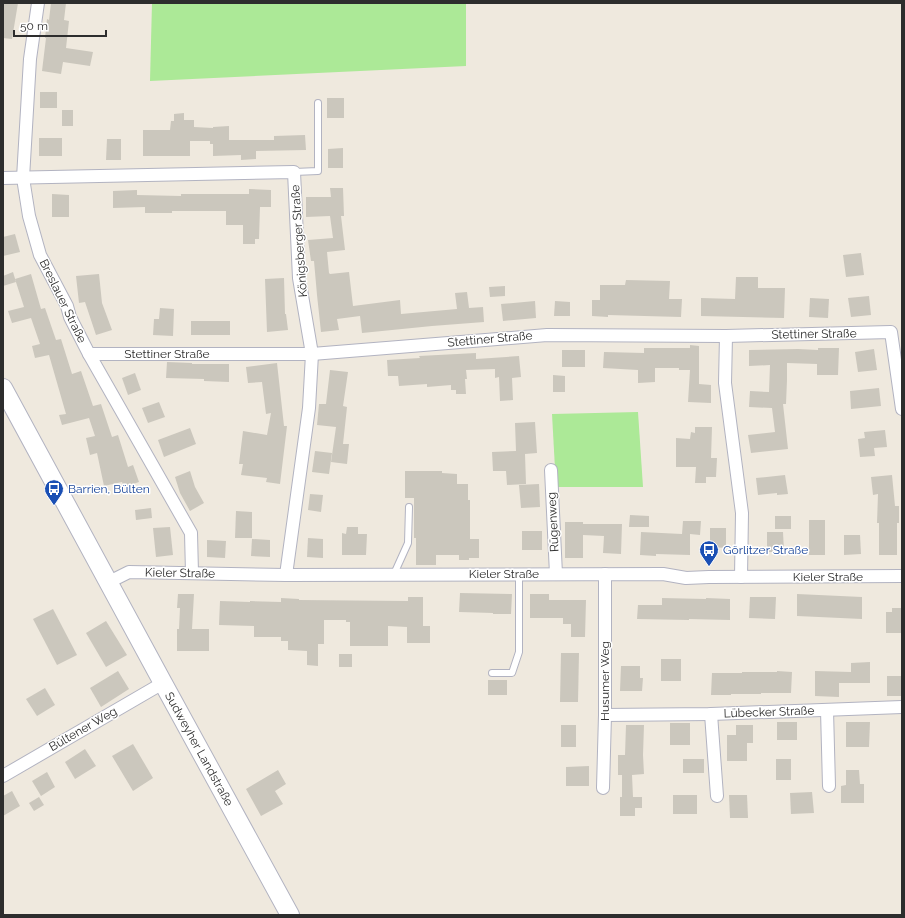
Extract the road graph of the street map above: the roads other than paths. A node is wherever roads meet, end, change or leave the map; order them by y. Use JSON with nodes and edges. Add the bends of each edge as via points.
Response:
{"nodes":[{"id":1,"x":38,"y":3,"type":"edge"},
{"id":2,"x":318,"y":103,"type":"dead end"},
{"id":3,"x":294,"y":172,"type":"junction"},
{"id":4,"x":3,"y":178,"type":"edge"},
{"id":5,"x":23,"y":178,"type":"junction"},
{"id":6,"x":726,"y":336,"type":"junction"},
{"id":7,"x":90,"y":354,"type":"junction"},
{"id":8,"x":312,"y":354,"type":"junction"},
{"id":9,"x":3,"y":388,"type":"edge"},
{"id":10,"x":902,"y":409,"type":"edge"},
{"id":11,"x":551,"y":470,"type":"dead end"},
{"id":12,"x":409,"y":507,"type":"dead end"},
{"id":13,"x":192,"y":574,"type":"junction"},
{"id":14,"x":394,"y":574,"type":"junction"},
{"id":15,"x":519,"y":574,"type":"junction"},
{"id":16,"x":556,"y":574,"type":"junction"},
{"id":17,"x":605,"y":574,"type":"junction"},
{"id":18,"x":286,"y":575,"type":"junction"},
{"id":19,"x":902,"y":576,"type":"edge"},
{"id":20,"x":741,"y":577,"type":"junction"},
{"id":21,"x":109,"y":582,"type":"junction"},
{"id":22,"x":492,"y":672,"type":"dead end"},
{"id":23,"x":163,"y":683,"type":"junction"},
{"id":24,"x":902,"y":707,"type":"edge"},
{"id":25,"x":827,"y":710,"type":"junction"},
{"id":26,"x":711,"y":714,"type":"junction"},
{"id":27,"x":605,"y":715,"type":"junction"},
{"id":28,"x":3,"y":776,"type":"edge"},
{"id":29,"x":829,"y":786,"type":"dead end"},
{"id":30,"x":603,"y":788,"type":"dead end"},
{"id":31,"x":717,"y":796,"type":"dead end"},
{"id":32,"x":290,"y":915,"type":"edge"}],
"edges":[{"from":1,"to":5,"type":"street","name":"Breslauer Straße","via":[[30,59]]},
{"from":2,"to":3,"type":"lane","via":[[318,171]]},
{"from":3,"to":5,"type":"street","name":"Königsberger Straße"},
{"from":3,"to":8,"type":"street","name":"Königsberger Straße","via":[[299,278]]},
{"from":4,"to":5,"type":"street","name":"Königsberger Straße"},
{"from":5,"to":7,"type":"street","name":"Breslauer Straße","via":[[29,216],[40,255]]},
{"from":6,"to":8,"type":"street","name":"Stettiner Straße","via":[[547,335]]},
{"from":6,"to":10,"type":"street","name":"Stettiner Straße","via":[[891,332]]},
{"from":6,"to":20,"type":"street","via":[[725,383],[742,512]]},
{"from":7,"to":8,"type":"street","name":"Stettiner Straße"},
{"from":7,"to":13,"type":"street","name":"Breslauer Straße","via":[[191,533]]},
{"from":8,"to":18,"type":"street","name":"Königsberger Straße","via":[[309,408]]},
{"from":9,"to":21,"type":"main road","name":"Sudweyher Landstraße"},
{"from":11,"to":16,"type":"street","name":"Rügenweg"},
{"from":12,"to":14,"type":"lane","via":[[408,543]]},
{"from":13,"to":18,"type":"street","name":"Kieler Straße"},
{"from":13,"to":21,"type":"street","name":"Kieler Straße","via":[[129,572]]},
{"from":14,"to":15,"type":"street","name":"Kieler Straße"},
{"from":14,"to":18,"type":"street","name":"Kieler Straße"},
{"from":15,"to":16,"type":"street","name":"Kieler Straße"},
{"from":15,"to":22,"type":"lane","via":[[519,652],[512,673]]},
{"from":16,"to":17,"type":"street","name":"Kieler Straße"},
{"from":17,"to":20,"type":"street","name":"Kieler Straße","via":[[663,574],[686,578]]},
{"from":17,"to":27,"type":"street","name":"Husumer Weg"},
{"from":19,"to":20,"type":"street","name":"Kieler Straße"},
{"from":21,"to":23,"type":"main road","name":"Sudweyher Landstraße"},
{"from":23,"to":28,"type":"street","name":"Bültener Weg"},
{"from":23,"to":32,"type":"main road","name":"Sudweyher Landstraße"},
{"from":24,"to":25,"type":"street","name":"Lübecker Straße"},
{"from":25,"to":26,"type":"street","name":"Lübecker Straße"},
{"from":25,"to":29,"type":"street","name":"Lübecker Straße"},
{"from":26,"to":27,"type":"street","name":"Lübecker Straße"},
{"from":26,"to":31,"type":"street","name":"Lübecker Straße"},
{"from":27,"to":30,"type":"street","name":"Husumer Weg"}]}
